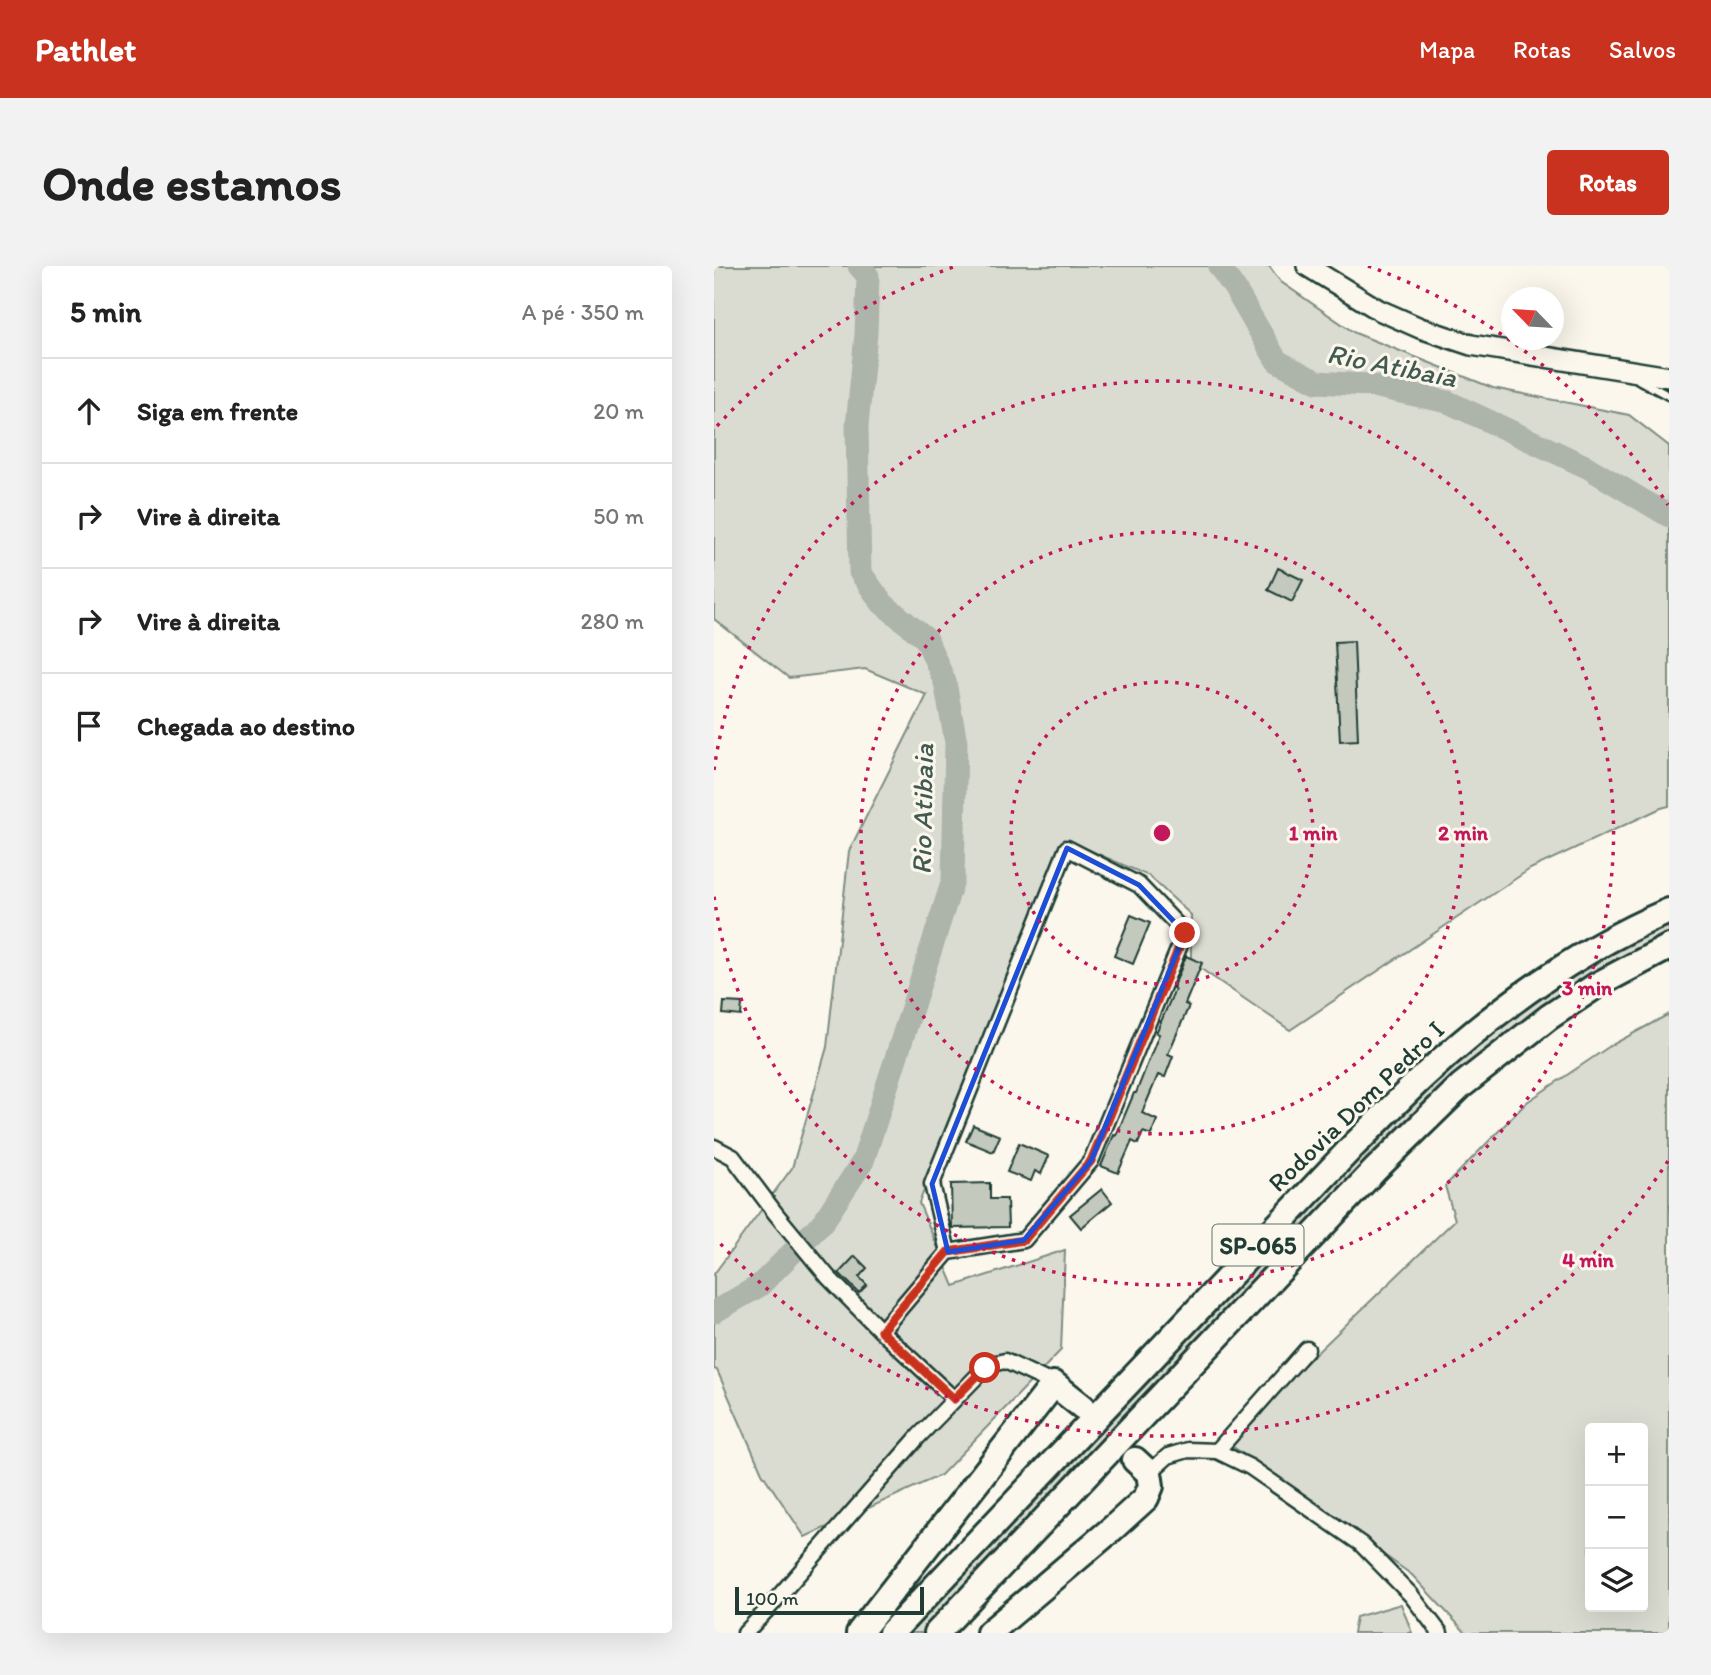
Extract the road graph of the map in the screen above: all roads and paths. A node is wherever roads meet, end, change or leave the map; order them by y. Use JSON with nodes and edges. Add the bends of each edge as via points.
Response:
{"nodes":[{"id":1,"x":1307,"y":266,"type":"edge"},
{"id":2,"x":1620,"y":369,"type":"junction"},
{"id":3,"x":1669,"y":377,"type":"edge"},
{"id":4,"x":1669,"y":396,"type":"edge"},
{"id":5,"x":1669,"y":911,"type":"edge"},
{"id":6,"x":1669,"y":947,"type":"edge"},
{"id":7,"x":714,"y":1147,"type":"edge"},
{"id":8,"x":948,"y":1252,"type":"junction"},
{"id":9,"x":881,"y":1331,"type":"junction"},
{"id":10,"x":1307,"y":1349,"type":"dead end"},
{"id":11,"x":1054,"y":1384,"type":"junction"},
{"id":12,"x":954,"y":1399,"type":"junction"},
{"id":13,"x":1083,"y":1408,"type":"tunnel mouth"},
{"id":14,"x":1217,"y":1451,"type":"junction"},
{"id":15,"x":1142,"y":1467,"type":"joint"},
{"id":16,"x":745,"y":1633,"type":"edge"},
{"id":17,"x":859,"y":1633,"type":"edge"},
{"id":18,"x":891,"y":1633,"type":"edge"},
{"id":19,"x":937,"y":1633,"type":"edge"},
{"id":20,"x":989,"y":1633,"type":"edge"},
{"id":21,"x":1440,"y":1633,"type":"edge"}],
"edges":[{"from":1,"to":2,"type":"street","via":[[1379,310],[1471,345]]},
{"from":2,"to":3,"type":"street"},
{"from":2,"to":4,"type":"lane"},
{"from":5,"to":18,"type":"highway","name":"Rodovia Dom Pedro I","number":"SP-065","via":[[1559,970],[1426,1074]]},
{"from":6,"to":19,"type":"highway","number":"SP-065","via":[[1549,1017],[1461,1086],[1375,1170]]},
{"from":7,"to":9,"type":"street","via":[[733,1157],[828,1277]]},
{"from":8,"to":8,"type":"street","via":[[1024,1240],[1091,1161],[1185,933],[1139,885],[1067,848],[932,1184]]},
{"from":8,"to":9,"type":"street"},
{"from":9,"to":12,"type":"street"},
{"from":10,"to":14,"type":"street"},
{"from":11,"to":12,"type":"street","via":[[1005,1361],[985,1368]]},
{"from":11,"to":13,"type":"highway"},
{"from":11,"to":17,"type":"highway"},
{"from":12,"to":16,"type":"street"},
{"from":14,"to":15,"type":"street","via":[[1188,1450]]},
{"from":14,"to":21,"type":"street","via":[[1250,1467],[1361,1544],[1411,1595]]},
{"from":15,"to":20,"type":"highway","via":[[1151,1486],[1146,1498]]}]}
